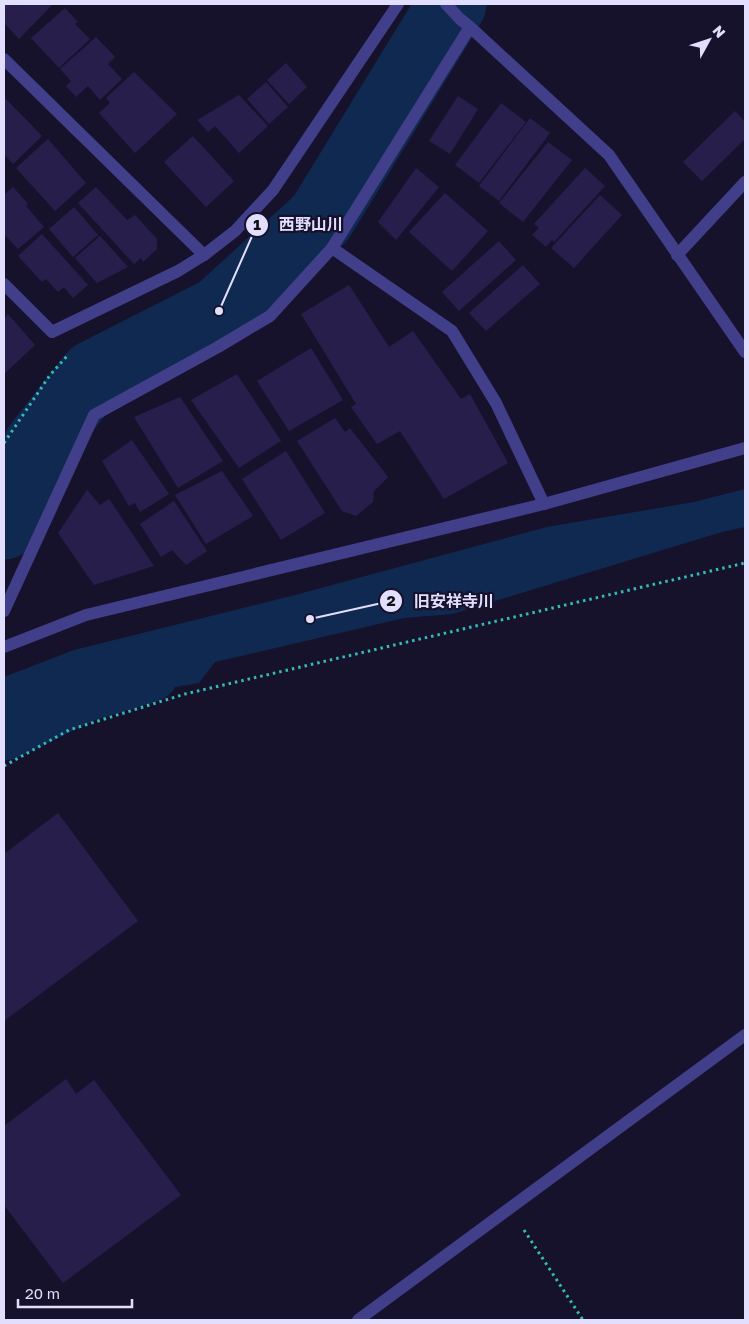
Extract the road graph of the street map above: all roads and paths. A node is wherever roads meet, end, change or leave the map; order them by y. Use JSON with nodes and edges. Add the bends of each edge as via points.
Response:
{"nodes":[{"id":1,"x":398,"y":4,"type":"edge"},
{"id":2,"x":446,"y":4,"type":"edge"},
{"id":3,"x":465,"y":23,"type":"junction"},
{"id":4,"x":4,"y":59,"type":"edge"},
{"id":5,"x":745,"y":182,"type":"edge"},
{"id":6,"x":332,"y":248,"type":"junction"},
{"id":7,"x":204,"y":255,"type":"junction"},
{"id":8,"x":677,"y":255,"type":"junction"},
{"id":9,"x":4,"y":284,"type":"edge"},
{"id":10,"x":87,"y":315,"type":"junction"},
{"id":11,"x":745,"y":352,"type":"edge"},
{"id":12,"x":4,"y":443,"type":"edge"},
{"id":13,"x":745,"y":448,"type":"edge"},
{"id":14,"x":544,"y":504,"type":"junction"},
{"id":15,"x":745,"y":563,"type":"edge"},
{"id":16,"x":4,"y":610,"type":"edge"},
{"id":17,"x":4,"y":647,"type":"edge"},
{"id":18,"x":4,"y":766,"type":"edge"},
{"id":19,"x":745,"y":1035,"type":"edge"},
{"id":20,"x":537,"y":1249,"type":"dead end"},
{"id":21,"x":358,"y":1320,"type":"edge"},
{"id":22,"x":583,"y":1320,"type":"edge"}],
"edges":[{"from":1,"to":7,"type":"street","via":[[273,190],[235,230]]},
{"from":2,"to":3,"type":"street"},
{"from":3,"to":6,"type":"street"},
{"from":3,"to":8,"type":"street","via":[[608,155]]},
{"from":4,"to":7,"type":"street"},
{"from":5,"to":8,"type":"street"},
{"from":6,"to":14,"type":"street","via":[[452,331],[496,403]]},
{"from":6,"to":16,"type":"street","via":[[270,316],[94,415]]},
{"from":7,"to":10,"type":"street"},
{"from":8,"to":11,"type":"street"},
{"from":9,"to":10,"type":"street","via":[[52,332]]},
{"from":10,"to":12,"type":"path","via":[[92,331],[50,374]]},
{"from":13,"to":14,"type":"street"},
{"from":14,"to":17,"type":"street","via":[[86,615]]},
{"from":15,"to":18,"type":"path","via":[[185,694],[70,730]]},
{"from":19,"to":21,"type":"street"},
{"from":20,"to":22,"type":"path"}]}
